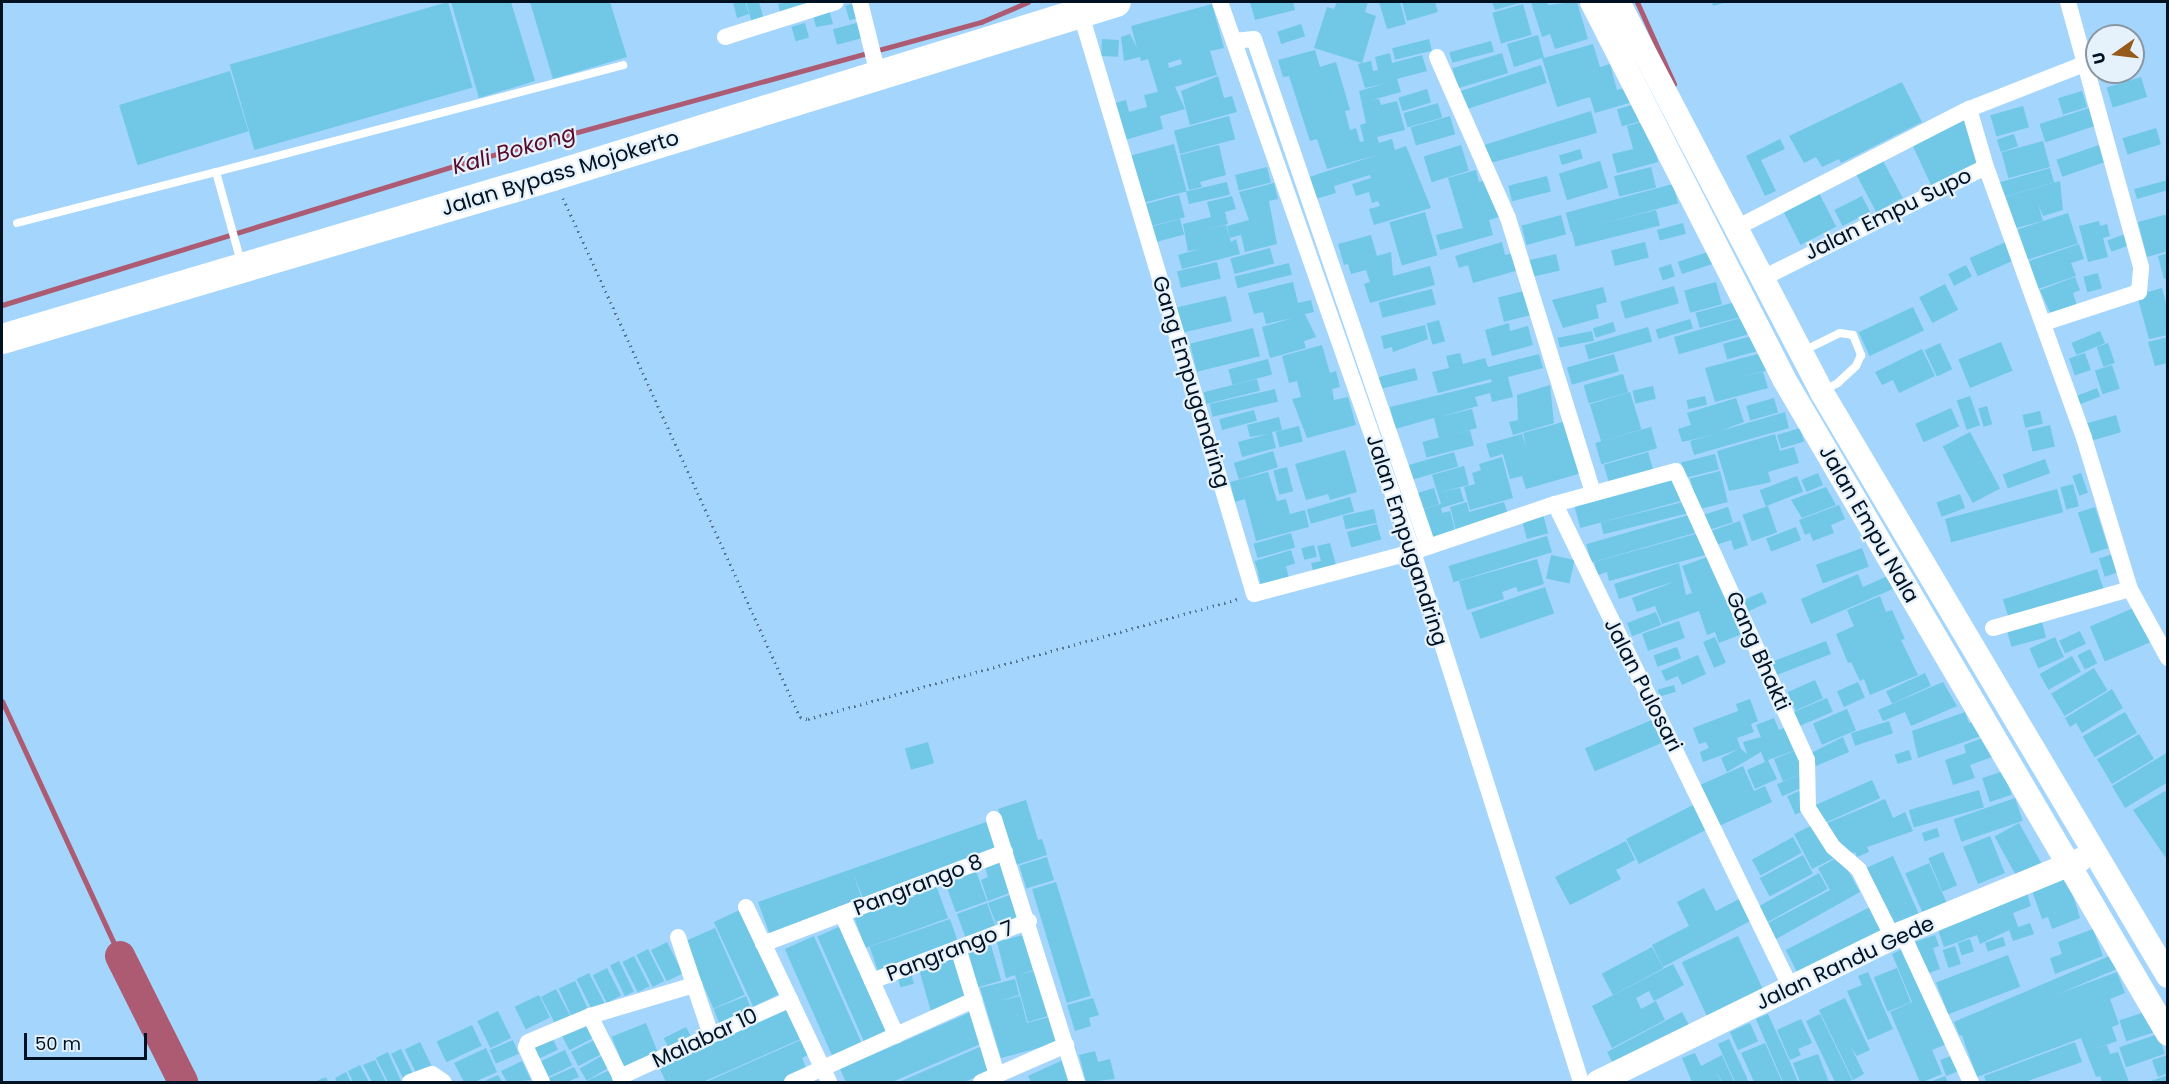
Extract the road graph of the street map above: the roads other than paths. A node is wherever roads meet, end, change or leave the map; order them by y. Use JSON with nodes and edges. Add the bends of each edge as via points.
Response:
{"nodes":[{"id":1,"x":836,"y":2,"type":"edge"},
{"id":2,"x":860,"y":2,"type":"edge"},
{"id":3,"x":1116,"y":2,"type":"edge"},
{"id":4,"x":1220,"y":2,"type":"edge"},
{"id":5,"x":1592,"y":2,"type":"edge"},
{"id":6,"x":1618,"y":2,"type":"edge"},
{"id":7,"x":2068,"y":2,"type":"edge"},
{"id":8,"x":1080,"y":11,"type":"junction"},
{"id":9,"x":725,"y":37,"type":"dead end"},
{"id":10,"x":1437,"y":57,"type":"dead end"},
{"id":11,"x":2084,"y":64,"type":"junction"},
{"id":12,"x":624,"y":65,"type":"dead end"},
{"id":13,"x":877,"y":67,"type":"junction"},
{"id":14,"x":1970,"y":109,"type":"junction"},
{"id":15,"x":1986,"y":167,"type":"junction"},
{"id":16,"x":216,"y":172,"type":"junction"},
{"id":17,"x":17,"y":223,"type":"dead end"},
{"id":18,"x":1745,"y":224,"type":"junction"},
{"id":19,"x":239,"y":257,"type":"junction"},
{"id":20,"x":1773,"y":272,"type":"junction"},
{"id":21,"x":2044,"y":323,"type":"junction"},
{"id":22,"x":2,"y":339,"type":"edge"},
{"id":23,"x":1807,"y":349,"type":"junction"},
{"id":24,"x":1777,"y":365,"type":"junction"},
{"id":25,"x":1828,"y":388,"type":"junction"},
{"id":26,"x":1799,"y":404,"type":"junction"},
{"id":27,"x":1593,"y":492,"type":"junction"},
{"id":28,"x":1555,"y":504,"type":"junction"},
{"id":29,"x":1422,"y":549,"type":"junction"},
{"id":30,"x":2130,"y":589,"type":"junction"},
{"id":31,"x":1993,"y":628,"type":"dead end"},
{"id":32,"x":2168,"y":658,"type":"edge"},
{"id":33,"x":994,"y":819,"type":"dead end"},
{"id":34,"x":1005,"y":852,"type":"junction"},
{"id":35,"x":2096,"y":853,"type":"junction"},
{"id":36,"x":2067,"y":865,"type":"junction"},
{"id":37,"x":746,"y":907,"type":"dead end"},
{"id":38,"x":842,"y":914,"type":"junction"},
{"id":39,"x":1029,"y":921,"type":"junction"},
{"id":40,"x":1897,"y":935,"type":"junction"},
{"id":41,"x":678,"y":937,"type":"dead end"},
{"id":42,"x":763,"y":944,"type":"junction"},
{"id":43,"x":958,"y":948,"type":"junction"},
{"id":44,"x":2168,"y":976,"type":"edge"},
{"id":45,"x":872,"y":981,"type":"junction"},
{"id":46,"x":694,"y":985,"type":"junction"},
{"id":47,"x":1791,"y":988,"type":"junction"},
{"id":48,"x":790,"y":999,"type":"junction"},
{"id":49,"x":974,"y":1000,"type":"junction"},
{"id":50,"x":590,"y":1016,"type":"junction"},
{"id":51,"x":2168,"y":1034,"type":"edge"},
{"id":52,"x":711,"y":1035,"type":"junction"},
{"id":53,"x":896,"y":1035,"type":"junction"},
{"id":54,"x":1066,"y":1045,"type":"junction"},
{"id":55,"x":997,"y":1075,"type":"junction"},
{"id":56,"x":826,"y":1076,"type":"edge"},
{"id":57,"x":438,"y":1078,"type":"edge"},
{"id":58,"x":622,"y":1080,"type":"edge"},
{"id":59,"x":1599,"y":1082,"type":"edge"},
{"id":60,"x":410,"y":1083,"type":"edge"},
{"id":61,"x":542,"y":1083,"type":"edge"},
{"id":62,"x":792,"y":1083,"type":"edge"},
{"id":63,"x":981,"y":1083,"type":"edge"},
{"id":64,"x":1077,"y":1083,"type":"edge"},
{"id":65,"x":1581,"y":1083,"type":"edge"},
{"id":66,"x":1971,"y":1083,"type":"edge"}],
"edges":[{"from":1,"to":9,"type":"street"},
{"from":2,"to":13,"type":"street"},
{"from":3,"to":8,"type":"highway","name":"Jalan Bypass Mojokerto"},
{"from":4,"to":29,"type":"street","name":"Jalan Empugandring","via":[[1241,39],[1322,258]]},
{"from":5,"to":24,"type":"main road","name":"Jalan Empu Nala"},
{"from":6,"to":18,"type":"main road","name":"Jalan Empu Nala"},
{"from":7,"to":11,"type":"street"},
{"from":8,"to":13,"type":"highway","name":"Jalan Bypass Mojokerto"},
{"from":8,"to":29,"type":"street","name":"Gang Empugandring","via":[[1254,594]]},
{"from":10,"to":27,"type":"street","via":[[1508,218]]},
{"from":11,"to":14,"type":"street"},
{"from":11,"to":21,"type":"street","via":[[2141,267],[2139,292]]},
{"from":12,"to":16,"type":"lane"},
{"from":13,"to":19,"type":"highway","name":"Jalan Bypass Mojokerto","via":[[553,176]]},
{"from":14,"to":15,"type":"street","name":"Jalan Empu Supo"},
{"from":14,"to":18,"type":"street"},
{"from":15,"to":20,"type":"street","name":"Jalan Empu Supo"},
{"from":15,"to":21,"type":"street"},
{"from":16,"to":17,"type":"lane"},
{"from":16,"to":19,"type":"lane"},
{"from":18,"to":20,"type":"main road","name":"Jalan Empu Nala"},
{"from":19,"to":22,"type":"highway","name":"Jalan Bypass Mojokerto"},
{"from":20,"to":23,"type":"main road","name":"Jalan Empu Nala"},
{"from":21,"to":30,"type":"street"},
{"from":23,"to":24,"type":"main road"},
{"from":23,"to":25,"type":"main road","name":"Jalan Empu Nala"},
{"from":23,"to":25,"type":"lane","via":[[1840,333],[1852,335],[1861,355],[1856,366]]},
{"from":24,"to":26,"type":"main road","name":"Jalan Empu Nala"},
{"from":25,"to":26,"type":"main road"},
{"from":25,"to":35,"type":"main road","name":"Jalan Empu Nala"},
{"from":26,"to":36,"type":"main road","name":"Jalan Empu Nala"},
{"from":27,"to":28,"type":"street","name":"Gang Bhakti"},
{"from":27,"to":40,"type":"street","name":"Gang Bhakti","via":[[1670,470],[1678,474],[1807,760],[1807,802],[1811,815],[1833,847],[1859,870]]},
{"from":28,"to":29,"type":"street"},
{"from":28,"to":47,"type":"street","name":"Jalan Pulosari"},
{"from":29,"to":65,"type":"street","name":"Jalan Empugandring"},
{"from":30,"to":31,"type":"street"},
{"from":30,"to":32,"type":"street"},
{"from":33,"to":34,"type":"street"},
{"from":34,"to":38,"type":"street","name":"Pangrango 8"},
{"from":34,"to":39,"type":"street","name":"Pangrango 8"},
{"from":35,"to":36,"type":"main road","name":"Jalan Randu Gede"},
{"from":35,"to":44,"type":"main road","name":"Jalan Empu Nala"},
{"from":36,"to":40,"type":"main road","name":"Jalan Randu Gede"},
{"from":36,"to":51,"type":"main road","name":"Jalan Empu Nala"},
{"from":37,"to":42,"type":"street"},
{"from":38,"to":42,"type":"street","name":"Pangrango 8"},
{"from":38,"to":45,"type":"street"},
{"from":39,"to":43,"type":"street","name":"Pangrango 7"},
{"from":39,"to":54,"type":"street","name":"Pangrango 8"},
{"from":40,"to":47,"type":"main road","name":"Jalan Randu Gede"},
{"from":40,"to":66,"type":"street","name":"Gang Bhakti"},
{"from":41,"to":46,"type":"street"},
{"from":42,"to":48,"type":"street"},
{"from":43,"to":45,"type":"street","name":"Pangrango 7"},
{"from":43,"to":49,"type":"street"},
{"from":45,"to":53,"type":"street"},
{"from":46,"to":50,"type":"street"},
{"from":46,"to":52,"type":"street"},
{"from":47,"to":59,"type":"main road","name":"Jalan Randu Gede"},
{"from":48,"to":52,"type":"street","name":"Malabar 10"},
{"from":48,"to":56,"type":"street"},
{"from":49,"to":53,"type":"street"},
{"from":49,"to":55,"type":"street"},
{"from":50,"to":58,"type":"street"},
{"from":50,"to":61,"type":"street","via":[[528,1042],[526,1047]]},
{"from":52,"to":58,"type":"street","name":"Malabar 10"},
{"from":53,"to":56,"type":"street"},
{"from":54,"to":55,"type":"street"},
{"from":54,"to":64,"type":"street","name":"Pangrango 8"},
{"from":55,"to":63,"type":"street"},
{"from":56,"to":62,"type":"street"},
{"from":57,"to":60,"type":"street"}]}
